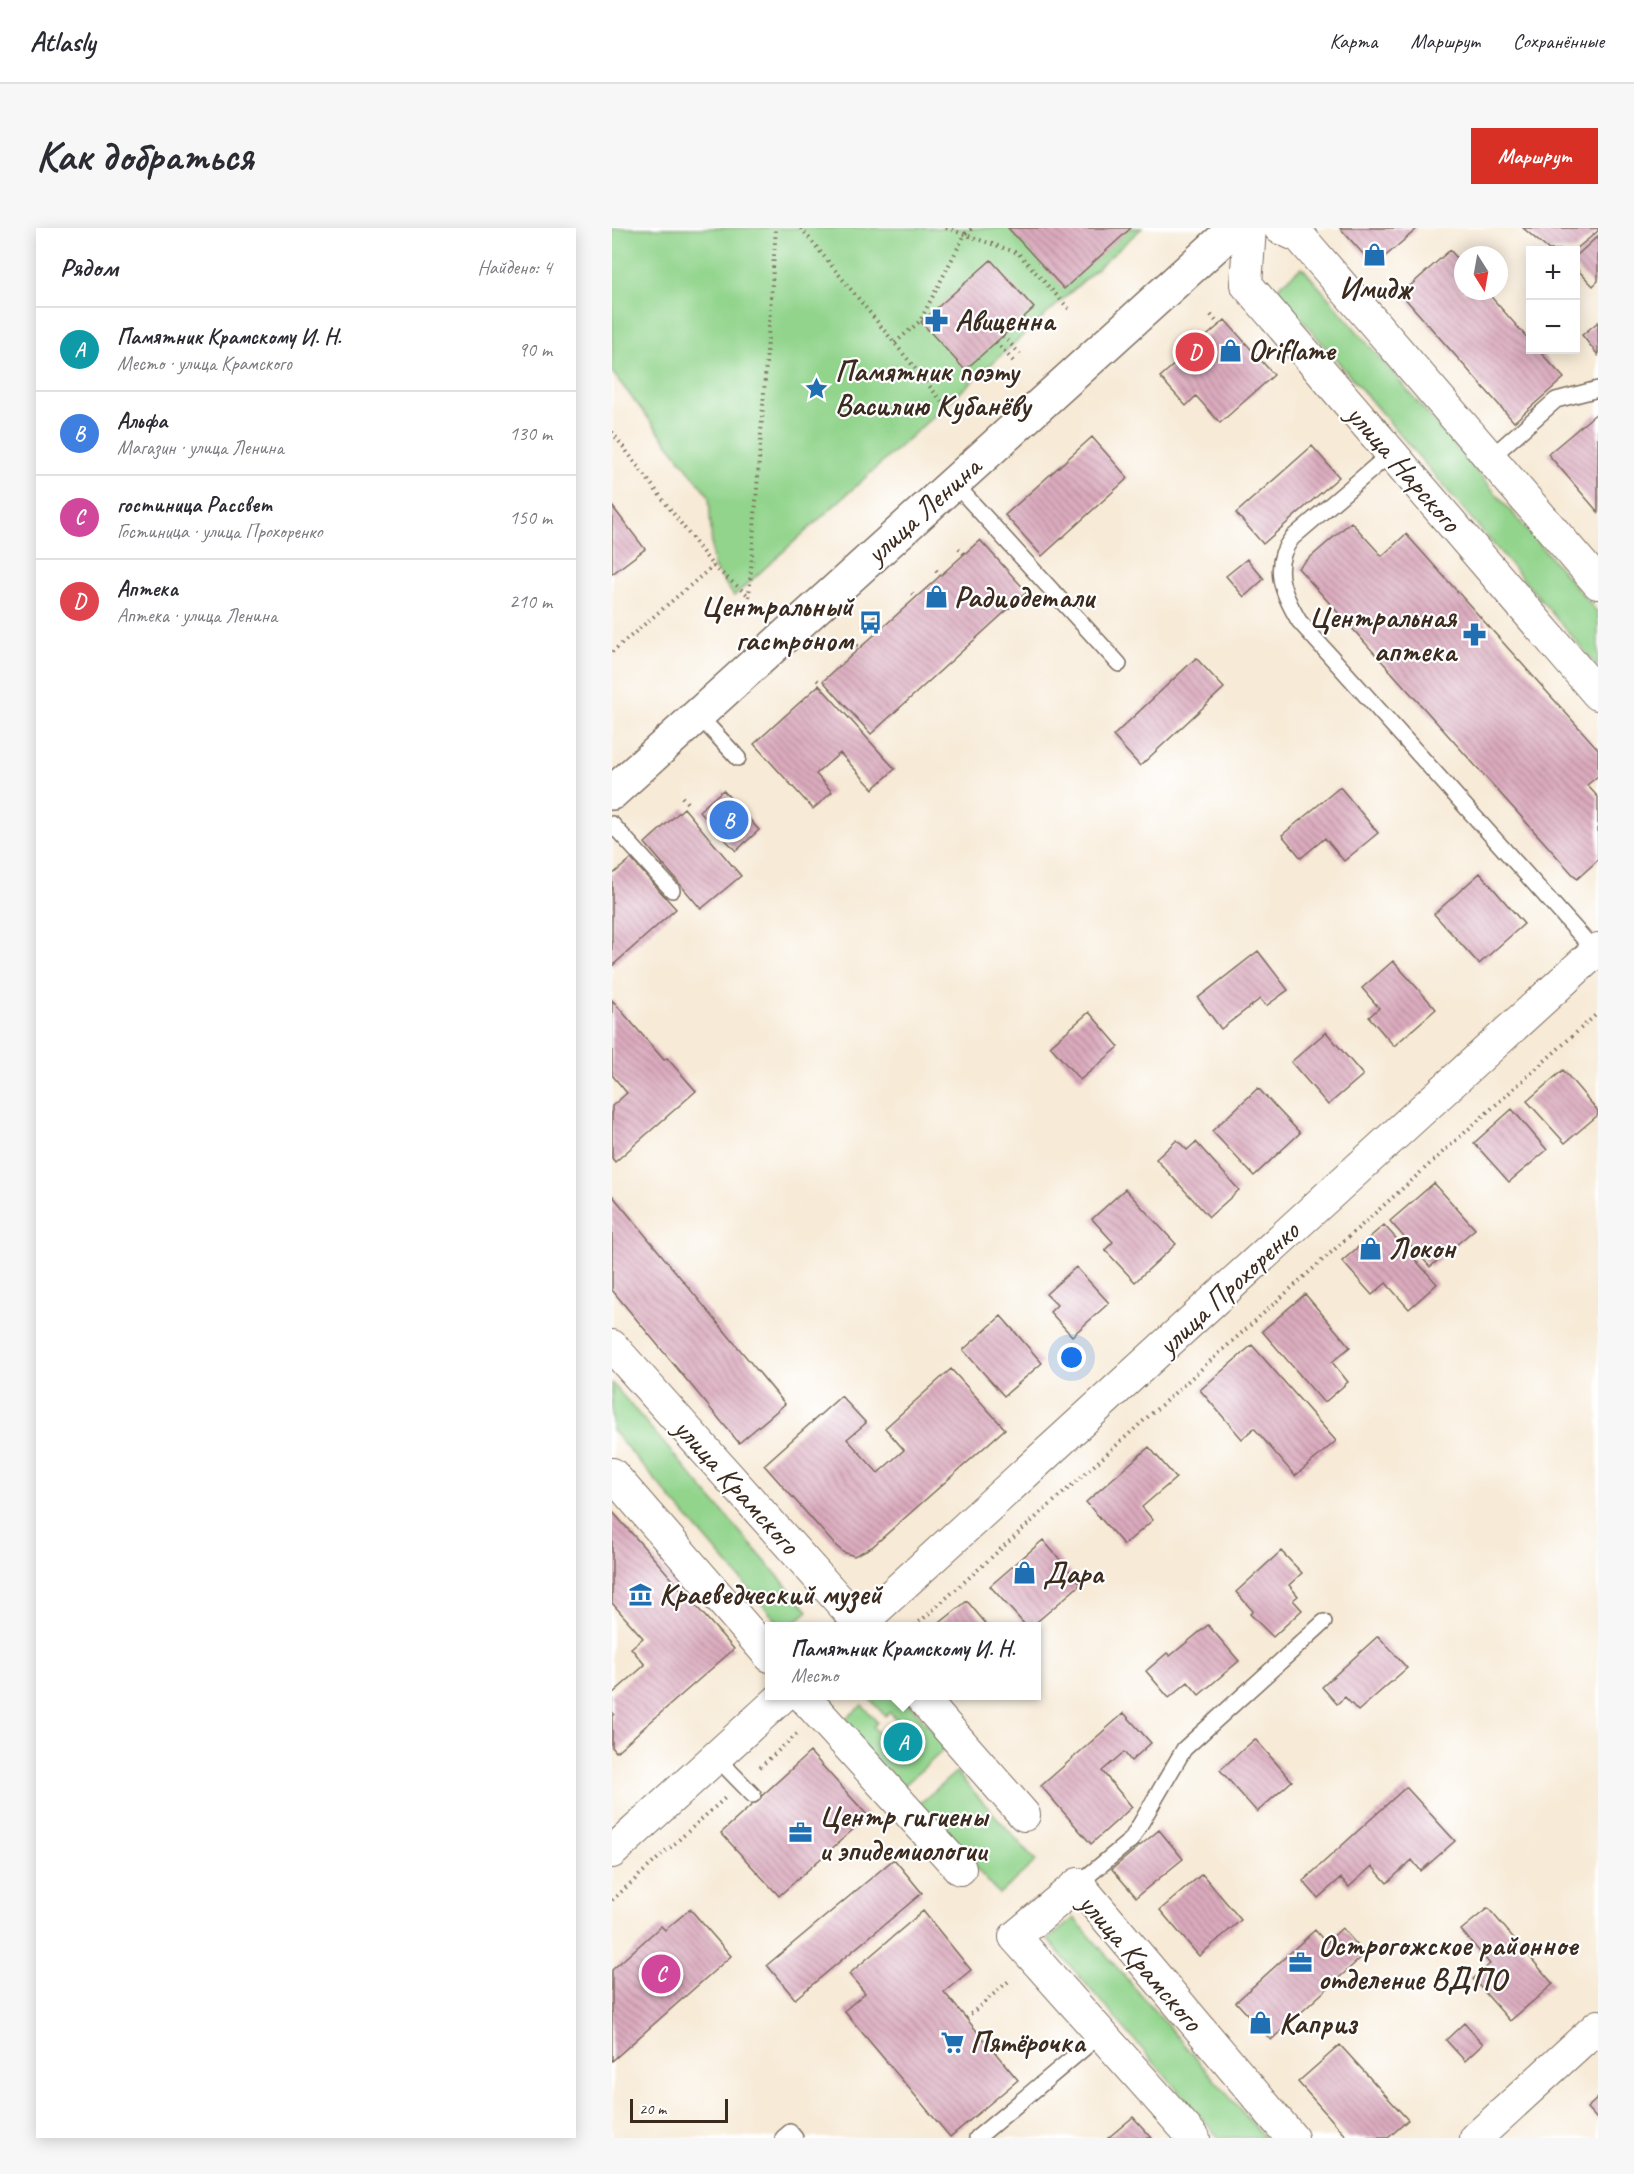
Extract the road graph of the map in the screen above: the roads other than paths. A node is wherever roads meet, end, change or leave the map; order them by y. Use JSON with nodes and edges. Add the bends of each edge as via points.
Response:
{"nodes":[{"id":1,"x":1235,"y":228,"type":"edge"},
{"id":2,"x":1250,"y":228,"type":"edge"},
{"id":3,"x":1280,"y":228,"type":"edge"},
{"id":4,"x":1598,"y":390,"type":"edge"},
{"id":5,"x":1391,"y":453,"type":"junction"},
{"id":6,"x":1490,"y":458,"type":"junction"},
{"id":7,"x":954,"y":483,"type":"junction"},
{"id":8,"x":1598,"y":583,"type":"edge"},
{"id":9,"x":1119,"y":664,"type":"dead end"},
{"id":10,"x":1598,"y":694,"type":"edge"},
{"id":11,"x":698,"y":715,"type":"junction"},
{"id":12,"x":738,"y":758,"type":"dead end"},
{"id":13,"x":612,"y":793,"type":"edge"},
{"id":14,"x":612,"y":824,"type":"edge"},
{"id":15,"x":672,"y":890,"type":"dead end"},
{"id":16,"x":1597,"y":950,"type":"edge"},
{"id":17,"x":612,"y":1346,"type":"edge"},
{"id":18,"x":612,"y":1474,"type":"edge"},
{"id":19,"x":856,"y":1622,"type":"edge"},
{"id":20,"x":864,"y":1622,"type":"edge"},
{"id":21,"x":1324,"y":1622,"type":"dead end"},
{"id":22,"x":765,"y":1650,"type":"edge"},
{"id":23,"x":778,"y":1700,"type":"edge"},
{"id":24,"x":808,"y":1700,"type":"edge"},
{"id":25,"x":925,"y":1700,"type":"edge"},
{"id":26,"x":716,"y":1757,"type":"junction"},
{"id":27,"x":753,"y":1795,"type":"dead end"},
{"id":28,"x":1024,"y":1815,"type":"dead end"},
{"id":29,"x":612,"y":1852,"type":"edge"},
{"id":30,"x":960,"y":1869,"type":"dead end"},
{"id":31,"x":1078,"y":1884,"type":"junction"},
{"id":32,"x":1598,"y":2026,"type":"edge"},
{"id":33,"x":1101,"y":2034,"type":"junction"},
{"id":34,"x":783,"y":2138,"type":"edge"},
{"id":35,"x":795,"y":2138,"type":"edge"},
{"id":36,"x":977,"y":2138,"type":"edge"},
{"id":37,"x":1194,"y":2138,"type":"edge"},
{"id":38,"x":1292,"y":2138,"type":"edge"},
{"id":39,"x":1476,"y":2138,"type":"edge"}],
"edges":[{"from":1,"to":7,"type":"main road","name":"улица Ленина"},
{"from":2,"to":5,"type":"street","name":"улица Нарского","via":[[1246,284]]},
{"from":3,"to":6,"type":"street","via":[[1300,237]]},
{"from":4,"to":6,"type":"lane","via":[[1556,400]]},
{"from":5,"to":10,"type":"street","name":"улица Нарского"},
{"from":5,"to":16,"type":"lane","via":[[1284,548],[1280,570],[1288,602],[1299,621]]},
{"from":6,"to":8,"type":"street"},
{"from":7,"to":9,"type":"lane"},
{"from":7,"to":11,"type":"main road","name":"улица Ленина"},
{"from":11,"to":12,"type":"lane"},
{"from":11,"to":13,"type":"main road","name":"улица Ленина"},
{"from":14,"to":15,"type":"lane"},
{"from":16,"to":20,"type":"street","name":"улица Прохоренко"},
{"from":17,"to":19,"type":"street","name":"улица Крамского"},
{"from":18,"to":22,"type":"street"},
{"from":21,"to":31,"type":"lane","via":[[1184,1749],[1131,1840]]},
{"from":23,"to":26,"type":"street"},
{"from":24,"to":30,"type":"street"},
{"from":25,"to":28,"type":"street"},
{"from":26,"to":27,"type":"lane"},
{"from":26,"to":29,"type":"street"},
{"from":31,"to":33,"type":"street","name":"улица Крамского","via":[[1015,1937]]},
{"from":31,"to":38,"type":"street","name":"улица Крамского"},
{"from":32,"to":39,"type":"street"},
{"from":33,"to":36,"type":"lane"},
{"from":33,"to":37,"type":"street","name":"улица Крамского"},
{"from":34,"to":35,"type":"lane","via":[[790,2132]]}]}
